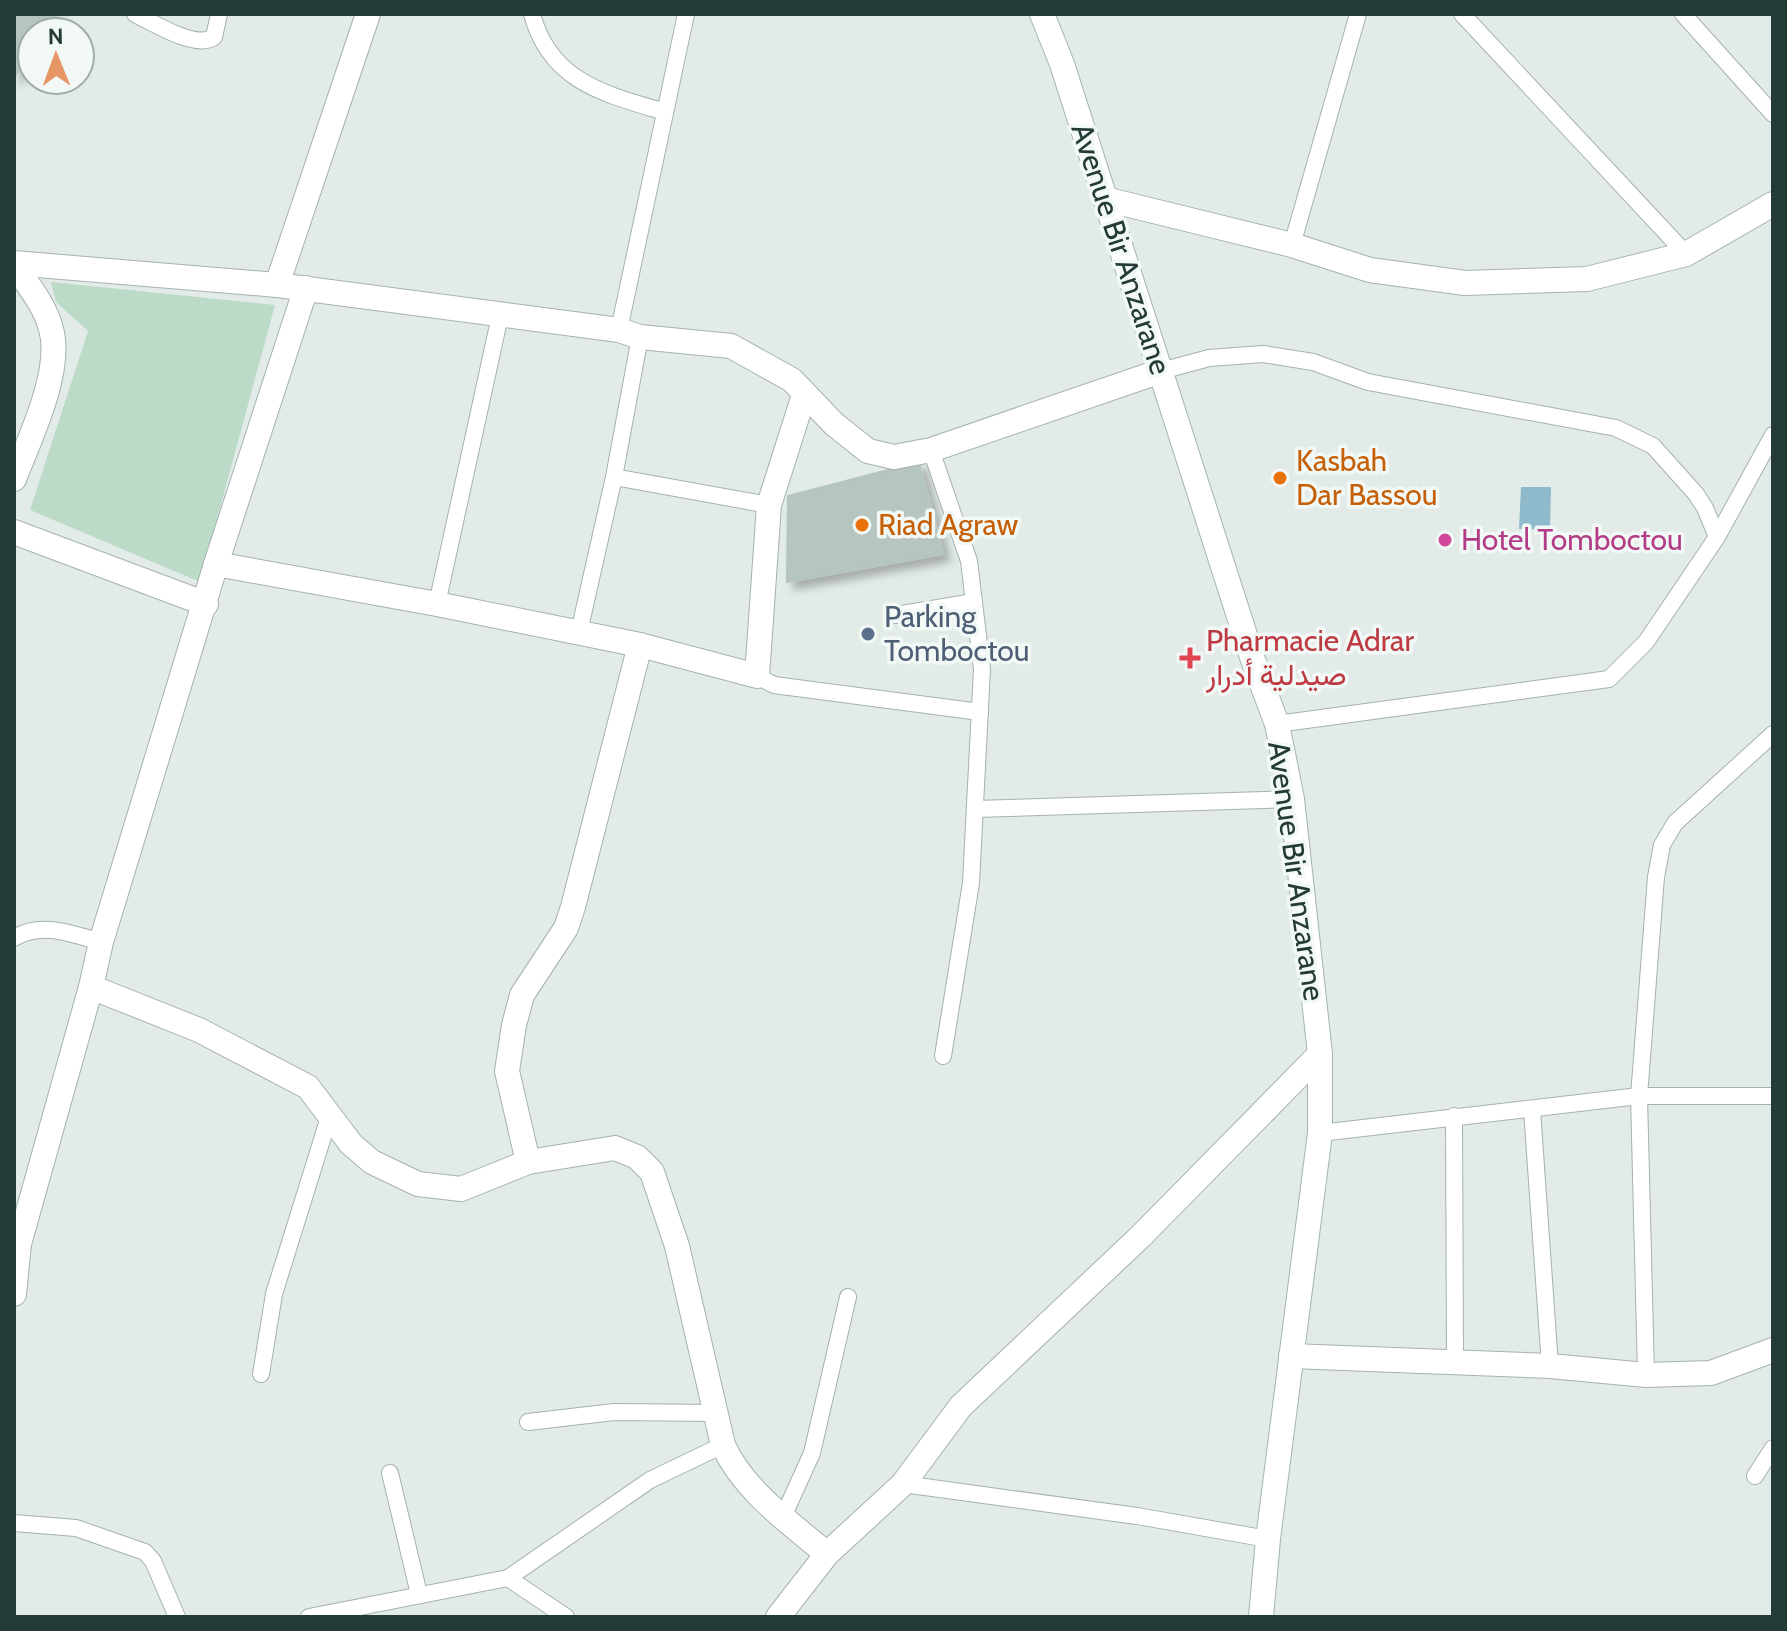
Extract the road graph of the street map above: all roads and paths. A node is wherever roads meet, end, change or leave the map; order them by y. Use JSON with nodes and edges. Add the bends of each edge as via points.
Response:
{"nodes":[{"id":1,"x":135,"y":14,"type":"edge"},
{"id":2,"x":219,"y":14,"type":"edge"},
{"id":3,"x":368,"y":14,"type":"edge"},
{"id":4,"x":532,"y":14,"type":"edge"},
{"id":5,"x":686,"y":14,"type":"edge"},
{"id":6,"x":1042,"y":14,"type":"edge"},
{"id":7,"x":1358,"y":14,"type":"edge"},
{"id":8,"x":1462,"y":14,"type":"edge"},
{"id":9,"x":1683,"y":14,"type":"edge"},
{"id":10,"x":665,"y":112,"type":"junction"},
{"id":11,"x":1773,"y":114,"type":"edge"},
{"id":12,"x":1105,"y":199,"type":"junction"},
{"id":13,"x":1773,"y":204,"type":"edge"},
{"id":14,"x":1292,"y":245,"type":"junction"},
{"id":15,"x":1686,"y":254,"type":"junction"},
{"id":16,"x":14,"y":264,"type":"edge"},
{"id":17,"x":277,"y":285,"type":"junction"},
{"id":18,"x":306,"y":288,"type":"junction"},
{"id":19,"x":500,"y":316,"type":"junction"},
{"id":20,"x":630,"y":333,"type":"junction"},
{"id":21,"x":1161,"y":371,"type":"junction"},
{"id":22,"x":804,"y":395,"type":"junction"},
{"id":23,"x":1773,"y":435,"type":"edge"},
{"id":24,"x":20,"y":444,"type":"edge"},
{"id":25,"x":931,"y":450,"type":"junction"},
{"id":26,"x":614,"y":477,"type":"junction"},
{"id":27,"x":14,"y":479,"type":"edge"},
{"id":28,"x":769,"y":505,"type":"junction"},
{"id":29,"x":14,"y":532,"type":"edge"},
{"id":30,"x":1717,"y":537,"type":"junction"},
{"id":31,"x":216,"y":564,"type":"junction"},
{"id":32,"x":974,"y":602,"type":"junction"},
{"id":33,"x":206,"y":604,"type":"junction"},
{"id":34,"x":437,"y":604,"type":"junction"},
{"id":35,"x":896,"y":615,"type":"dead end"},
{"id":36,"x":579,"y":632,"type":"junction"},
{"id":37,"x":640,"y":645,"type":"junction"},
{"id":38,"x":757,"y":676,"type":"junction"},
{"id":39,"x":980,"y":712,"type":"junction"},
{"id":40,"x":1277,"y":724,"type":"junction"},
{"id":41,"x":1773,"y":734,"type":"edge"},
{"id":42,"x":1292,"y":799,"type":"junction"},
{"id":43,"x":975,"y":809,"type":"junction"},
{"id":44,"x":14,"y":938,"type":"edge"},
{"id":45,"x":101,"y":942,"type":"junction"},
{"id":46,"x":91,"y":987,"type":"junction"},
{"id":47,"x":1320,"y":1054,"type":"junction"},
{"id":48,"x":943,"y":1056,"type":"dead end"},
{"id":49,"x":1639,"y":1096,"type":"junction"},
{"id":50,"x":1773,"y":1096,"type":"edge"},
{"id":51,"x":1532,"y":1110,"type":"junction"},
{"id":52,"x":330,"y":1114,"type":"junction"},
{"id":53,"x":1454,"y":1116,"type":"junction"},
{"id":54,"x":1320,"y":1133,"type":"junction"},
{"id":55,"x":528,"y":1162,"type":"junction"},
{"id":56,"x":16,"y":1244,"type":"edge"},
{"id":57,"x":14,"y":1294,"type":"edge"},
{"id":58,"x":848,"y":1297,"type":"dead end"},
{"id":59,"x":1773,"y":1350,"type":"edge"},
{"id":60,"x":1291,"y":1356,"type":"junction"},
{"id":61,"x":1455,"y":1361,"type":"junction"},
{"id":62,"x":1550,"y":1366,"type":"junction"},
{"id":63,"x":261,"y":1374,"type":"dead end"},
{"id":64,"x":1646,"y":1375,"type":"junction"},
{"id":65,"x":716,"y":1413,"type":"junction"},
{"id":66,"x":528,"y":1422,"type":"dead end"},
{"id":67,"x":723,"y":1445,"type":"junction"},
{"id":68,"x":1773,"y":1448,"type":"edge"},
{"id":69,"x":390,"y":1473,"type":"dead end"},
{"id":70,"x":1755,"y":1476,"type":"dead end"},
{"id":71,"x":903,"y":1484,"type":"junction"},
{"id":72,"x":783,"y":1517,"type":"junction"},
{"id":73,"x":14,"y":1523,"type":"edge"},
{"id":74,"x":1268,"y":1539,"type":"junction"},
{"id":75,"x":827,"y":1554,"type":"junction"},
{"id":76,"x":508,"y":1578,"type":"junction"},
{"id":77,"x":419,"y":1594,"type":"junction"},
{"id":78,"x":564,"y":1616,"type":"edge"},
{"id":79,"x":177,"y":1617,"type":"edge"},
{"id":80,"x":309,"y":1617,"type":"edge"},
{"id":81,"x":778,"y":1617,"type":"edge"},
{"id":82,"x":1261,"y":1617,"type":"edge"}],
"edges":[{"from":1,"to":2,"type":"lane","via":[[203,42],[214,37]]},
{"from":3,"to":17,"type":"street"},
{"from":4,"to":10,"type":"lane","via":[[557,64],[600,92]]},
{"from":5,"to":10,"type":"lane"},
{"from":6,"to":12,"type":"street","name":"Avenue Bir Anzarane"},
{"from":7,"to":14,"type":"lane"},
{"from":8,"to":15,"type":"lane"},
{"from":9,"to":11,"type":"lane"},
{"from":10,"to":20,"type":"lane"},
{"from":12,"to":14,"type":"street"},
{"from":12,"to":21,"type":"street","name":"Avenue Bir Anzarane"},
{"from":13,"to":15,"type":"street"},
{"from":14,"to":15,"type":"street","via":[[1370,270],[1465,283],[1587,279]]},
{"from":16,"to":17,"type":"street"},
{"from":16,"to":24,"type":"street","via":[[52,332],[50,381]]},
{"from":17,"to":18,"type":"street"},
{"from":18,"to":19,"type":"street"},
{"from":18,"to":31,"type":"street"},
{"from":19,"to":20,"type":"street"},
{"from":19,"to":34,"type":"lane"},
{"from":20,"to":22,"type":"street","via":[[731,346],[792,380]]},
{"from":20,"to":26,"type":"lane"},
{"from":21,"to":25,"type":"street"},
{"from":21,"to":30,"type":"lane","via":[[1209,358],[1263,354],[1313,362],[1368,382],[1616,428],[1653,446],[1696,494]]},
{"from":21,"to":40,"type":"street","name":"Avenue Bir Anzarane"},
{"from":22,"to":25,"type":"street","via":[[868,451],[894,457]]},
{"from":22,"to":28,"type":"street"},
{"from":23,"to":30,"type":"lane"},
{"from":24,"to":27,"type":"street"},
{"from":25,"to":32,"type":"lane","via":[[969,561]]},
{"from":26,"to":28,"type":"lane"},
{"from":26,"to":36,"type":"lane"},
{"from":28,"to":38,"type":"street"},
{"from":29,"to":33,"type":"street"},
{"from":30,"to":40,"type":"lane","via":[[1646,642],[1609,679]]},
{"from":31,"to":33,"type":"street"},
{"from":31,"to":34,"type":"street"},
{"from":32,"to":35,"type":"lane"},
{"from":32,"to":39,"type":"lane","via":[[982,669]]},
{"from":33,"to":45,"type":"street"},
{"from":34,"to":36,"type":"street"},
{"from":36,"to":37,"type":"street"},
{"from":37,"to":38,"type":"street"},
{"from":37,"to":55,"type":"street","via":[[573,907],[566,928],[522,995],[514,1025],[507,1071]]},
{"from":38,"to":39,"type":"lane","via":[[774,685]]},
{"from":39,"to":43,"type":"lane"},
{"from":40,"to":42,"type":"street","name":"Avenue Bir Anzarane"},
{"from":41,"to":49,"type":"lane","via":[[1675,823],[1662,845]]},
{"from":42,"to":43,"type":"lane"},
{"from":42,"to":47,"type":"street","name":"Avenue Bir Anzarane"},
{"from":43,"to":48,"type":"lane","via":[[971,883]]},
{"from":44,"to":45,"type":"lane","via":[[42,928]]},
{"from":45,"to":46,"type":"street"},
{"from":46,"to":52,"type":"street","via":[[199,1030],[308,1087]]},
{"from":46,"to":56,"type":"street"},
{"from":47,"to":54,"type":"street","name":"Avenue Bir Anzarane"},
{"from":47,"to":71,"type":"street","via":[[1141,1236],[961,1406]]},
{"from":49,"to":50,"type":"lane"},
{"from":49,"to":51,"type":"lane"},
{"from":49,"to":64,"type":"lane"},
{"from":51,"to":53,"type":"lane"},
{"from":51,"to":62,"type":"lane"},
{"from":52,"to":55,"type":"street","via":[[372,1162],[418,1184],[461,1189]]},
{"from":52,"to":63,"type":"lane","via":[[274,1294]]},
{"from":53,"to":54,"type":"lane"},
{"from":53,"to":61,"type":"lane"},
{"from":54,"to":60,"type":"street","name":"Avenue Bir Anzarane"},
{"from":55,"to":65,"type":"street","via":[[615,1148],[637,1157],[652,1172],[677,1246]]},
{"from":56,"to":57,"type":"street"},
{"from":58,"to":72,"type":"lane","via":[[812,1453]]},
{"from":59,"to":64,"type":"street","via":[[1711,1373]]},
{"from":60,"to":61,"type":"street"},
{"from":60,"to":74,"type":"street","name":"Avenue Bir Anzarane"},
{"from":61,"to":62,"type":"street"},
{"from":62,"to":64,"type":"street"},
{"from":65,"to":66,"type":"lane","via":[[614,1412]]},
{"from":65,"to":67,"type":"street"},
{"from":67,"to":72,"type":"street","via":[[744,1479]]},
{"from":67,"to":76,"type":"lane","via":[[650,1480]]},
{"from":68,"to":70,"type":"lane"},
{"from":69,"to":77,"type":"lane"},
{"from":71,"to":74,"type":"lane"},
{"from":71,"to":75,"type":"street"},
{"from":72,"to":75,"type":"street"},
{"from":73,"to":79,"type":"lane","via":[[76,1528],[145,1552]]},
{"from":74,"to":82,"type":"street","name":"Avenue Bir Anzarane"},
{"from":75,"to":81,"type":"street"},
{"from":76,"to":77,"type":"lane"},
{"from":76,"to":78,"type":"lane"},
{"from":77,"to":80,"type":"lane"}]}
